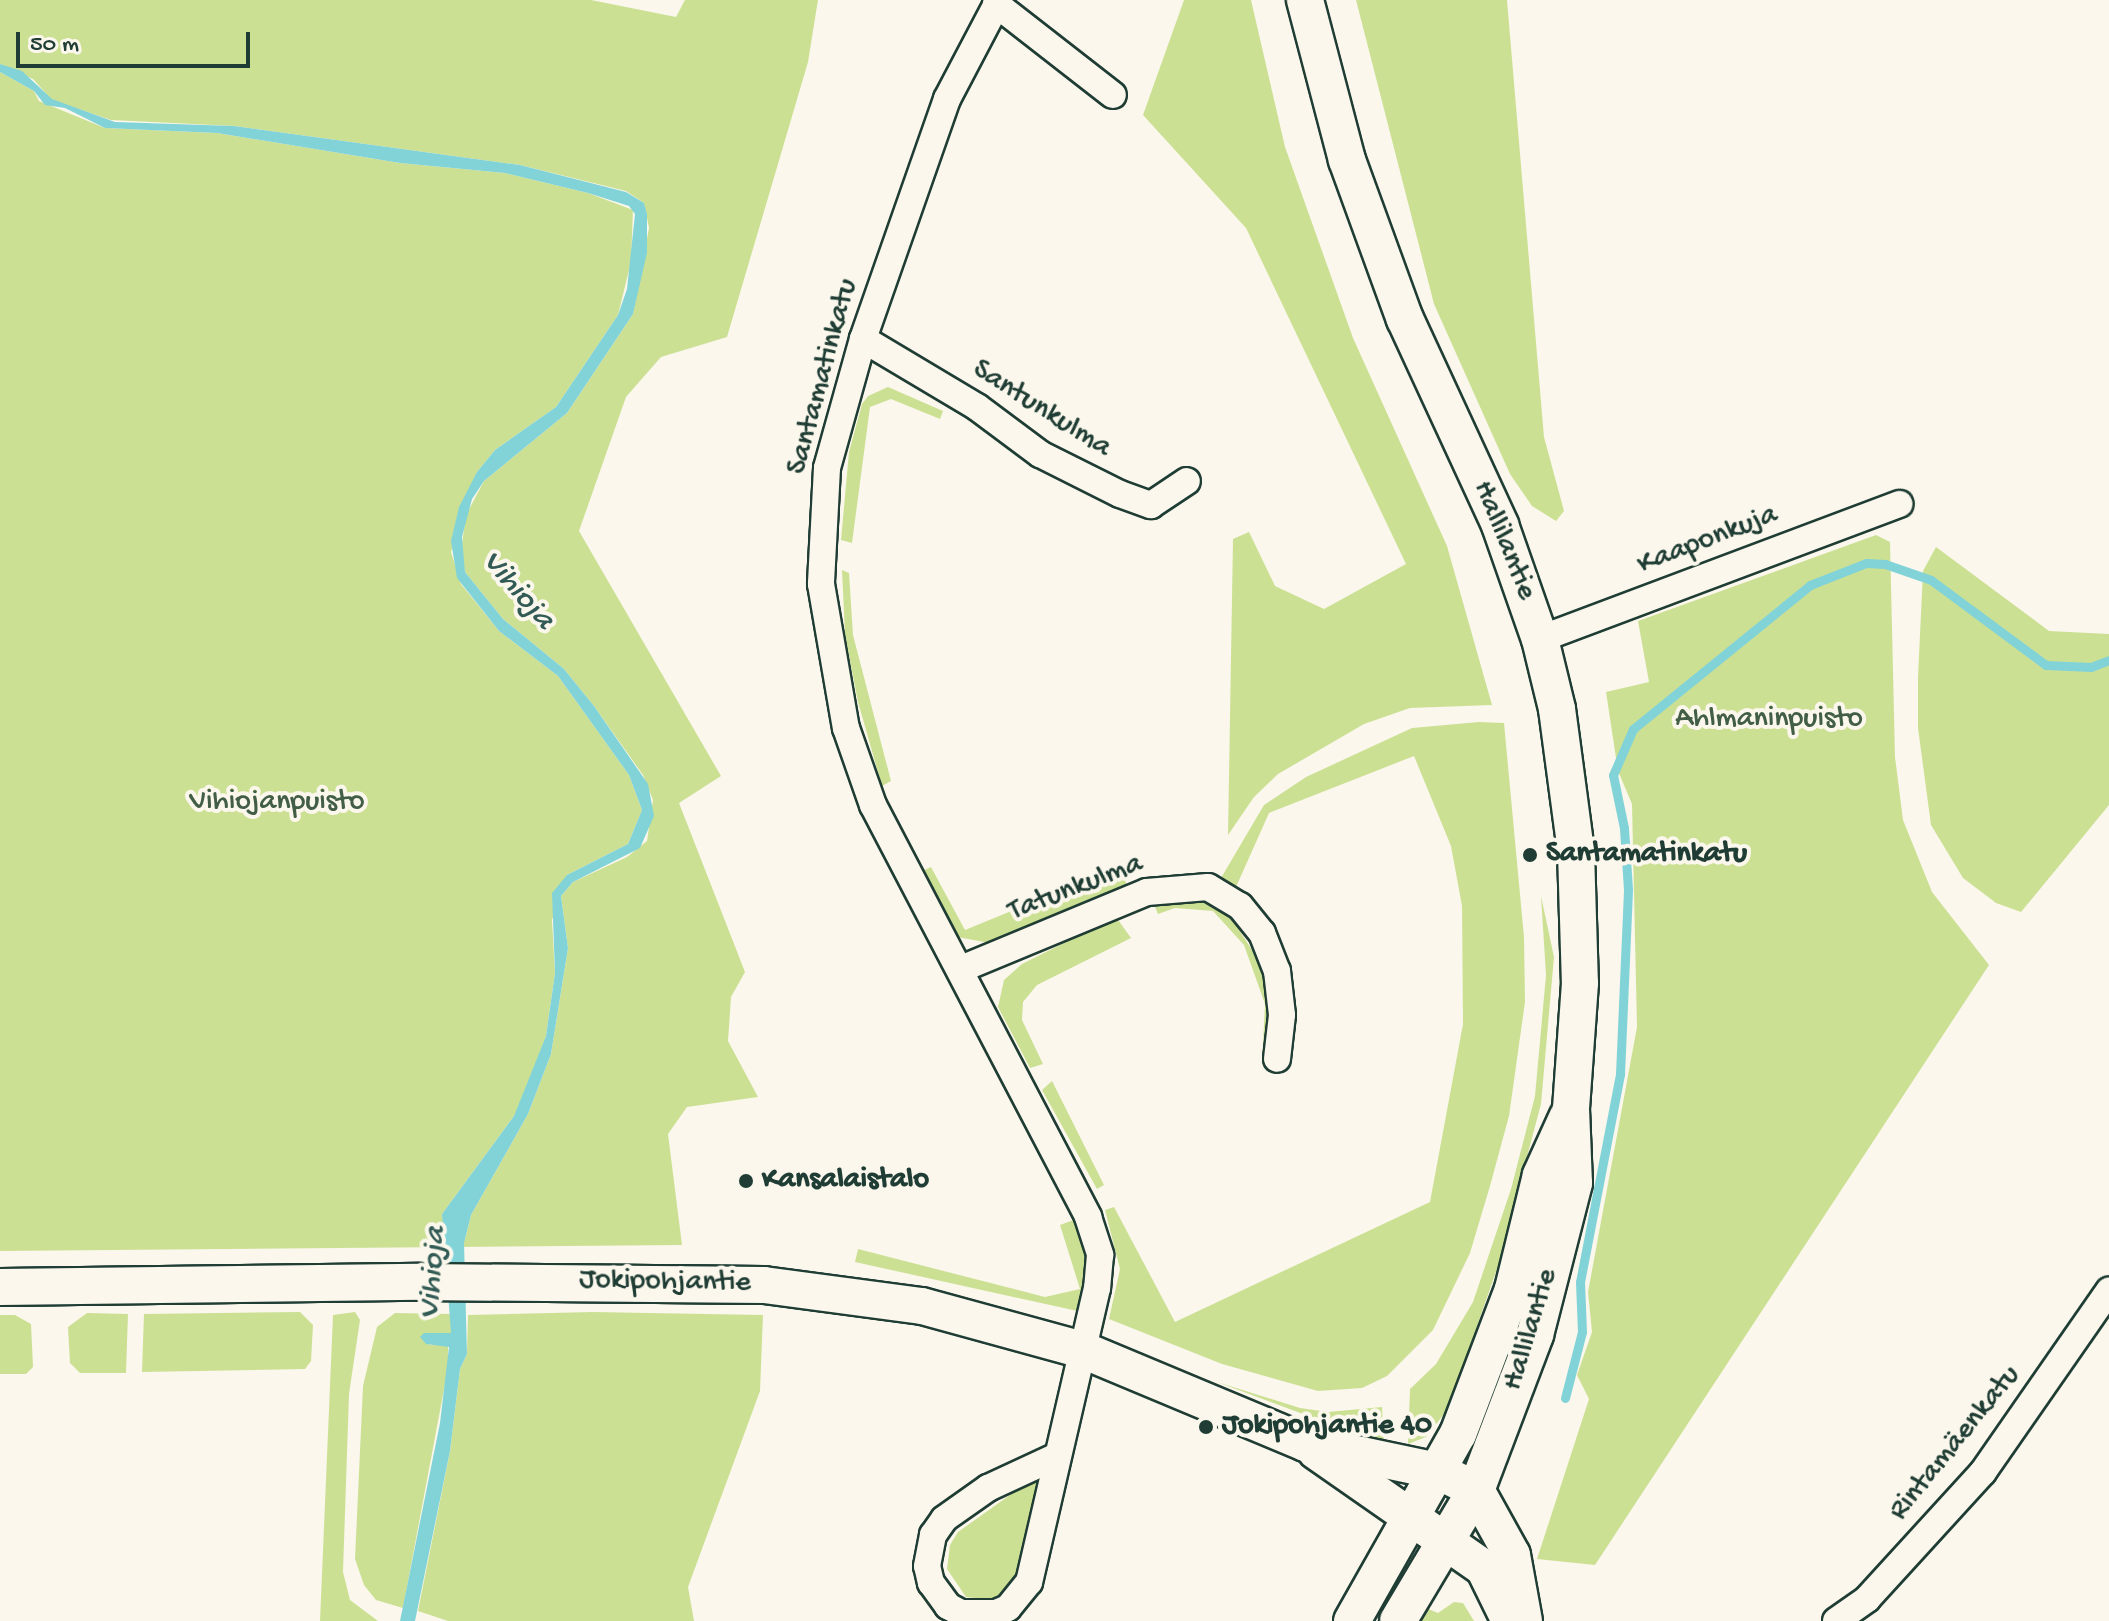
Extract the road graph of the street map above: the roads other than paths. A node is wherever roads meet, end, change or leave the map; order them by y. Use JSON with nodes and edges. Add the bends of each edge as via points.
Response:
{"nodes":[{"id":1,"x":1305,"y":0,"type":"edge"},
{"id":2,"x":997,"y":2,"type":"edge"},
{"id":3,"x":1113,"y":95,"type":"dead end"},
{"id":4,"x":863,"y":339,"type":"junction"},
{"id":5,"x":1187,"y":481,"type":"dead end"},
{"id":6,"x":1900,"y":504,"type":"dead end"},
{"id":7,"x":1540,"y":639,"type":"junction"},
{"id":8,"x":961,"y":969,"type":"junction"},
{"id":9,"x":1277,"y":1059,"type":"dead end"},
{"id":10,"x":1571,"y":1109,"type":"junction"},
{"id":11,"x":0,"y":1287,"type":"edge"},
{"id":12,"x":2109,"y":1291,"type":"edge"},
{"id":13,"x":1083,"y":1350,"type":"junction"},
{"id":14,"x":1305,"y":1443,"type":"junction"},
{"id":15,"x":1057,"y":1456,"type":"junction"},
{"id":16,"x":1438,"y":1471,"type":"junction"},
{"id":17,"x":1476,"y":1490,"type":"junction"},
{"id":18,"x":1412,"y":1517,"type":"junction"},
{"id":19,"x":1446,"y":1539,"type":"junction"},
{"id":20,"x":1352,"y":1621,"type":"edge"},
{"id":21,"x":1398,"y":1621,"type":"edge"},
{"id":22,"x":1510,"y":1621,"type":"edge"},
{"id":23,"x":1524,"y":1621,"type":"edge"},
{"id":24,"x":1836,"y":1621,"type":"edge"}],
"edges":[{"from":1,"to":7,"type":"main road","name":"Hallilantie","via":[[1347,160],[1405,319],[1500,525]]},
{"from":2,"to":3,"type":"street","name":"Santamatinkatu"},
{"from":2,"to":4,"type":"street","name":"Santamatinkatu","via":[[947,99]]},
{"from":4,"to":5,"type":"street","name":"Santunkulma","via":[[977,407],[1040,454],[1139,503],[1156,503]]},
{"from":4,"to":8,"type":"street","name":"Santamatinkatu","via":[[827,468],[820,543],[824,625],[862,779],[889,843]]},
{"from":6,"to":7,"type":"street","name":"Kaaponkuja"},
{"from":7,"to":10,"type":"main road","name":"Hallilantie","via":[[1557,709],[1576,851],[1580,983]]},
{"from":8,"to":9,"type":"street","name":"Tatunkulma","via":[[1147,892],[1208,887],[1240,906],[1267,946],[1277,971],[1282,1015]]},
{"from":8,"to":13,"type":"street","name":"Santamatinkatu","via":[[1097,1241],[1100,1265]]},
{"from":10,"to":16,"type":"main road","name":"Hallilantie","via":[[1541,1175],[1513,1289]]},
{"from":10,"to":17,"type":"main road","name":"Hallilantie","via":[[1574,1183],[1535,1335]]},
{"from":11,"to":13,"type":"main road","name":"Jokipohjantie","via":[[560,1281],[764,1285],[935,1309]]},
{"from":12,"to":24,"type":"street","name":"Rintamäenkatu","via":[[1983,1472],[1867,1599]]},
{"from":13,"to":14,"type":"main road","name":"Jokipohjantie"},
{"from":13,"to":15,"type":"street","name":"Santamatinkatu"},
{"from":14,"to":16,"type":"main road","name":"Jokipohjantie"},
{"from":14,"to":18,"type":"main road","name":"Jokipohjantie"},
{"from":15,"to":15,"type":"street","name":"Santamatinkatu","via":[[1042,1538],[1021,1596],[1008,1608],[987,1614],[948,1606],[938,1596],[927,1566],[933,1535],[944,1519],[988,1488]]},
{"from":16,"to":17,"type":"main road","name":"Jokipohjantie"},
{"from":16,"to":18,"type":"main road","name":"Hallilantie"},
{"from":17,"to":19,"type":"main road","name":"Hallilantie"},
{"from":17,"to":23,"type":"main road","via":[[1512,1555]]},
{"from":18,"to":19,"type":"main road","name":"Jokipohjantie"},
{"from":18,"to":20,"type":"main road","name":"Hallilantie"},
{"from":19,"to":21,"type":"main road","name":"Hallilantie"},
{"from":19,"to":22,"type":"main road","name":"Jokipohjantie","via":[[1484,1568]]}]}
